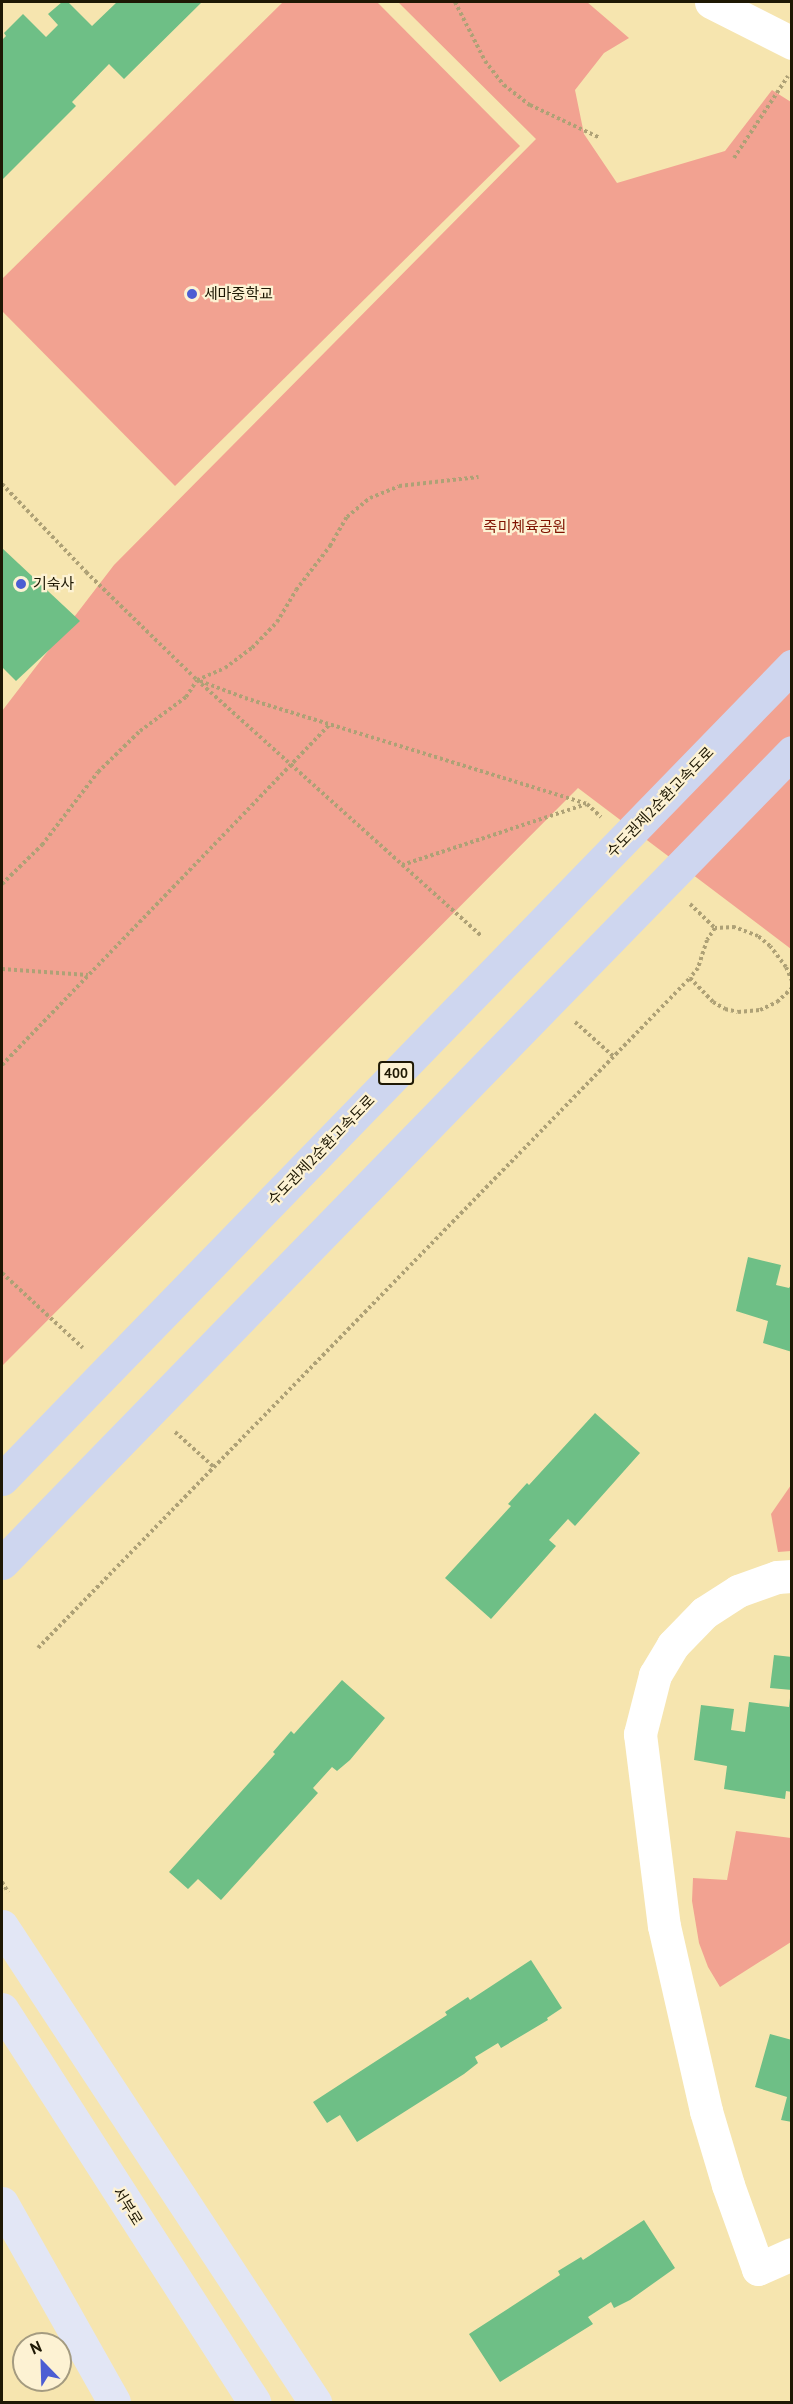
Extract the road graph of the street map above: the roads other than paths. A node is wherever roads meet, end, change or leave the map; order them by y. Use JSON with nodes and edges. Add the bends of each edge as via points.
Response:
{"nodes":[{"id":1,"x":711,"y":2,"type":"edge"},
{"id":2,"x":792,"y":43,"type":"edge"},
{"id":3,"x":792,"y":666,"type":"edge"},
{"id":4,"x":792,"y":752,"type":"edge"},
{"id":5,"x":2,"y":1479,"type":"edge"},
{"id":6,"x":2,"y":1563,"type":"edge"},
{"id":7,"x":792,"y":1576,"type":"edge"},
{"id":8,"x":2,"y":1926,"type":"edge"},
{"id":9,"x":2,"y":2009,"type":"edge"},
{"id":10,"x":2,"y":2203,"type":"edge"},
{"id":11,"x":792,"y":2254,"type":"edge"},
{"id":12,"x":114,"y":2403,"type":"edge"},
{"id":13,"x":254,"y":2403,"type":"edge"},
{"id":14,"x":315,"y":2403,"type":"edge"}],
"edges":[{"from":1,"to":2,"type":"street"},
{"from":3,"to":5,"type":"highway","name":"수도권제2순환고속도로","number":"400"},
{"from":4,"to":6,"type":"highway"},
{"from":7,"to":11,"type":"street","via":[[777,1577],[738,1591],[704,1613],[673,1645],[655,1675],[640,1734],[664,1926],[706,2111],[758,2269]]},
{"from":8,"to":14,"type":"main road"},
{"from":9,"to":13,"type":"main road","name":"서부로"},
{"from":10,"to":12,"type":"main road"}]}
